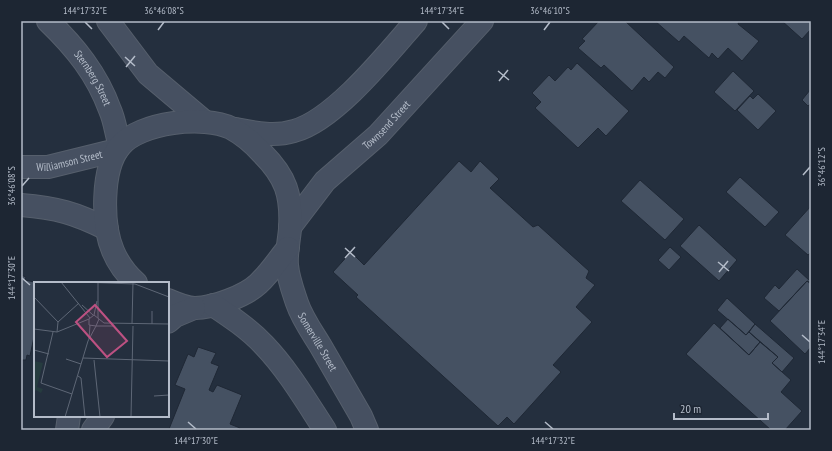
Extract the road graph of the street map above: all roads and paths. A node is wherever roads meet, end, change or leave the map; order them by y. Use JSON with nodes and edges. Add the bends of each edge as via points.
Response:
{"nodes":[{"id":1,"x":48,"y":21,"type":"edge"},
{"id":2,"x":108,"y":21,"type":"edge"},
{"id":3,"x":416,"y":21,"type":"edge"},
{"id":4,"x":482,"y":21,"type":"edge"},
{"id":5,"x":205,"y":122,"type":"junction"},
{"id":6,"x":231,"y":128,"type":"junction"},
{"id":7,"x":119,"y":148,"type":"junction"},
{"id":8,"x":21,"y":167,"type":"edge"},
{"id":9,"x":21,"y":204,"type":"edge"},
{"id":10,"x":107,"y":229,"type":"junction"},
{"id":11,"x":289,"y":237,"type":"junction"},
{"id":12,"x":118,"y":260,"type":"junction"},
{"id":13,"x":113,"y":282,"type":"edge"},
{"id":14,"x":135,"y":282,"type":"edge"},
{"id":15,"x":169,"y":300,"type":"edge"},
{"id":16,"x":204,"y":306,"type":"junction"},
{"id":17,"x":169,"y":321,"type":"edge"},
{"id":18,"x":69,"y":417,"type":"edge"},
{"id":19,"x":102,"y":417,"type":"edge"},
{"id":20,"x":67,"y":430,"type":"edge"},
{"id":21,"x":93,"y":430,"type":"edge"},
{"id":22,"x":326,"y":430,"type":"edge"},
{"id":23,"x":367,"y":430,"type":"edge"}],
"edges":[{"from":1,"to":7,"type":"main road","name":"Sternberg Street","via":[[75,49],[103,91],[111,112]]},
{"from":2,"to":5,"type":"main road","via":[[148,74]]},
{"from":3,"to":6,"type":"main road","via":[[361,83],[314,122],[296,131],[280,134]]},
{"from":4,"to":11,"type":"main road","name":"Townsend Street","via":[[388,124],[325,181]]},
{"from":5,"to":6,"type":"main road"},
{"from":5,"to":7,"type":"main road","name":"Williamson Street","via":[[155,128],[134,136]]},
{"from":6,"to":11,"type":"main road","name":"Somerville Street","via":[[257,148],[278,170],[286,184]]},
{"from":7,"to":8,"type":"main road","name":"Williamson Street","via":[[48,167]]},
{"from":7,"to":10,"type":"main road","via":[[111,163],[106,187]]},
{"from":9,"to":10,"type":"main road","via":[[70,212]]},
{"from":10,"to":12,"type":"main road"},
{"from":11,"to":16,"type":"main road","name":"Townsend Street","via":[[271,270],[257,285],[236,297]]},
{"from":11,"to":23,"type":"main road","name":"Somerville Street","via":[[287,266],[297,305]]},
{"from":12,"to":13,"type":"main road"},
{"from":12,"to":14,"type":"main road"},
{"from":15,"to":16,"type":"main road"},
{"from":16,"to":17,"type":"main road","name":"Townsend Street","via":[[176,316]]},
{"from":16,"to":22,"type":"main road","via":[[246,328],[264,345],[290,377]]},
{"from":18,"to":20,"type":"main road"},
{"from":19,"to":21,"type":"main road"}]}
